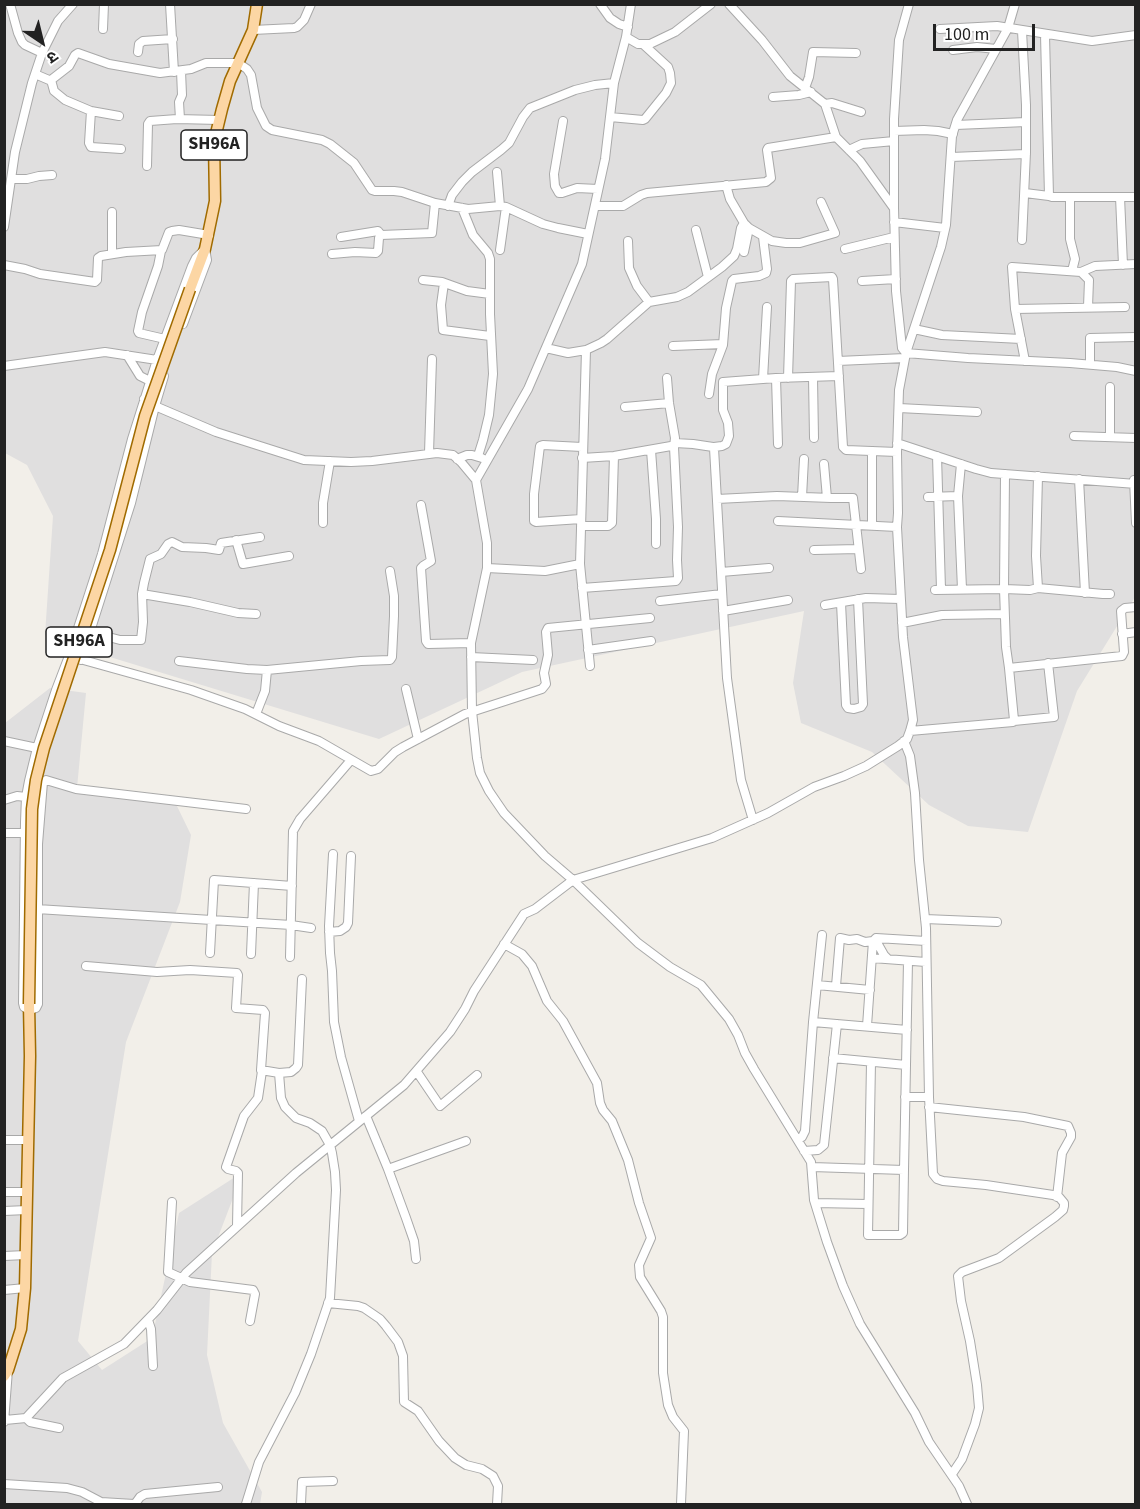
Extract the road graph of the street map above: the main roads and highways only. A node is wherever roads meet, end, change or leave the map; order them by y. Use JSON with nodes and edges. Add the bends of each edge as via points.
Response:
{"nodes":[{"id":1,"x":257,"y":4,"type":"edge"},
{"id":2,"x":6,"y":1373,"type":"edge"}],
"edges":[{"from":1,"to":2,"type":"main road","number":"SH96A","bridge":true,"via":[[253,30],[230,81],[214,142],[215,201],[209,235],[145,417],[110,550],[36,780],[32,809],[25,1288],[21,1329]]}]}
